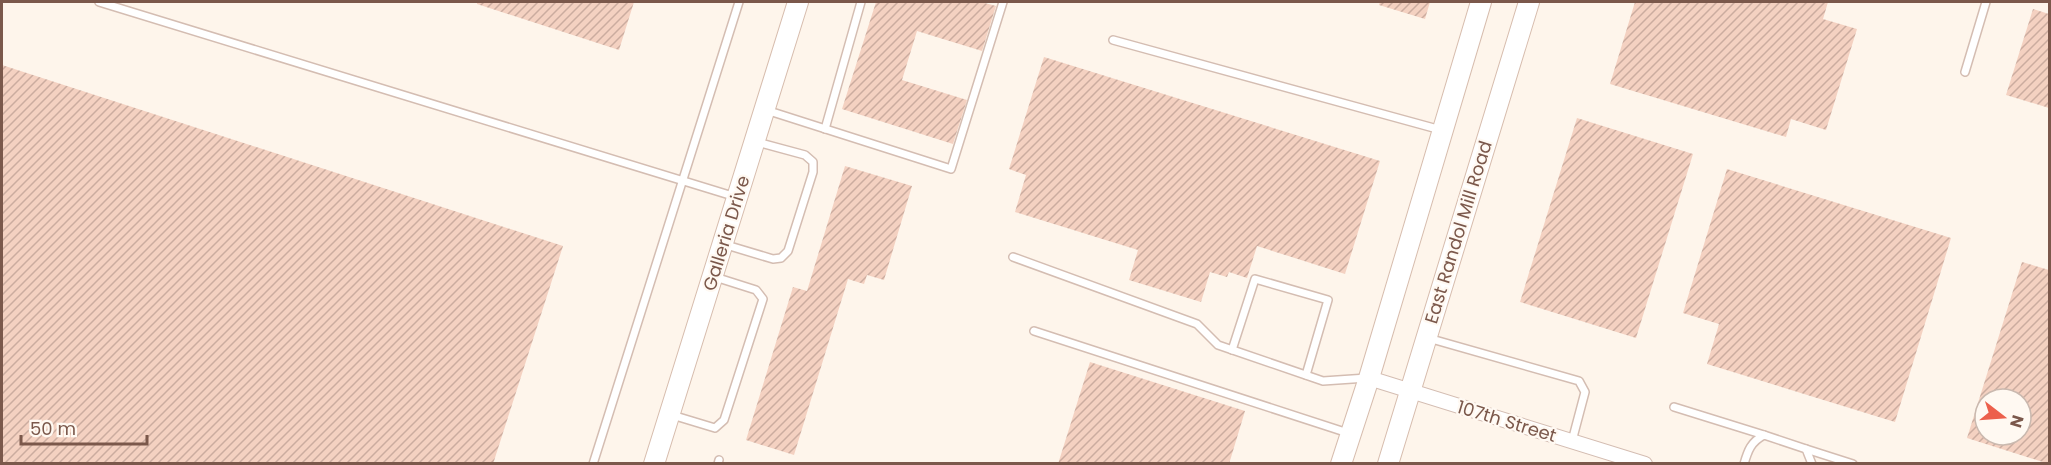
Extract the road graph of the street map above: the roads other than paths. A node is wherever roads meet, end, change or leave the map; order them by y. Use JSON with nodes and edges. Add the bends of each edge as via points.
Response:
{"nodes":[{"id":1,"x":99,"y":2,"type":"edge"},
{"id":2,"x":739,"y":2,"type":"edge"},
{"id":3,"x":798,"y":2,"type":"edge"},
{"id":4,"x":861,"y":2,"type":"edge"},
{"id":5,"x":1003,"y":2,"type":"edge"},
{"id":6,"x":1481,"y":2,"type":"edge"},
{"id":7,"x":1529,"y":2,"type":"edge"},
{"id":8,"x":1986,"y":2,"type":"edge"},
{"id":9,"x":1113,"y":40,"type":"dead end"},
{"id":10,"x":1965,"y":72,"type":"dead end"},
{"id":11,"x":765,"y":110,"type":"junction"},
{"id":12,"x":825,"y":129,"type":"junction"},
{"id":13,"x":1443,"y":131,"type":"junction"},
{"id":14,"x":755,"y":141,"type":"junction"},
{"id":15,"x":682,"y":180,"type":"junction"},
{"id":16,"x":737,"y":197,"type":"junction"},
{"id":17,"x":723,"y":244,"type":"junction"},
{"id":18,"x":1013,"y":257,"type":"dead end"},
{"id":19,"x":712,"y":277,"type":"junction"},
{"id":20,"x":1035,"y":331,"type":"dead end"},
{"id":21,"x":1425,"y":338,"type":"junction"},
{"id":22,"x":1232,"y":350,"type":"junction"},
{"id":23,"x":1306,"y":375,"type":"junction"},
{"id":24,"x":1369,"y":378,"type":"junction"},
{"id":25,"x":1410,"y":390,"type":"junction"},
{"id":26,"x":1674,"y":407,"type":"dead end"},
{"id":27,"x":669,"y":414,"type":"junction"},
{"id":28,"x":1350,"y":434,"type":"junction"},
{"id":29,"x":1764,"y":435,"type":"junction"},
{"id":30,"x":1572,"y":441,"type":"junction"},
{"id":31,"x":1806,"y":449,"type":"junction"},
{"id":32,"x":1610,"y":458,"type":"edge"},
{"id":33,"x":593,"y":464,"type":"edge"},
{"id":34,"x":654,"y":464,"type":"edge"},
{"id":35,"x":1341,"y":464,"type":"edge"},
{"id":36,"x":1388,"y":464,"type":"edge"},
{"id":37,"x":1645,"y":464,"type":"edge"},
{"id":38,"x":1744,"y":464,"type":"edge"},
{"id":39,"x":1812,"y":464,"type":"edge"},
{"id":40,"x":1853,"y":464,"type":"edge"}],
"edges":[{"from":1,"to":15,"type":"lane"},
{"from":2,"to":15,"type":"lane"},
{"from":3,"to":11,"type":"main road","name":"Galleria Drive"},
{"from":4,"to":12,"type":"lane"},
{"from":5,"to":12,"type":"lane","via":[[951,169]]},
{"from":6,"to":13,"type":"main road"},
{"from":7,"to":21,"type":"main road","name":"East Randol Mill Road"},
{"from":8,"to":10,"type":"lane"},
{"from":9,"to":13,"type":"lane"},
{"from":11,"to":12,"type":"lane"},
{"from":11,"to":14,"type":"main road","name":"Galleria Drive"},
{"from":13,"to":24,"type":"main road"},
{"from":14,"to":16,"type":"main road","name":"Galleria Drive"},
{"from":14,"to":17,"type":"lane","via":[[805,155],[813,162],[813,172],[788,251],[781,258],[772,259]]},
{"from":15,"to":16,"type":"lane"},
{"from":15,"to":33,"type":"lane"},
{"from":16,"to":17,"type":"main road","name":"Galleria Drive"},
{"from":17,"to":19,"type":"main road","name":"Galleria Drive"},
{"from":18,"to":22,"type":"lane","via":[[1197,324],[1218,345]]},
{"from":19,"to":27,"type":"main road","name":"Galleria Drive"},
{"from":19,"to":27,"type":"lane","via":[[756,290],[763,299],[724,420],[715,428]]},
{"from":20,"to":28,"type":"lane"},
{"from":21,"to":25,"type":"main road","name":"East Randol Mill Road"},
{"from":21,"to":30,"type":"lane","via":[[1579,381],[1585,392]]},
{"from":22,"to":23,"type":"lane"},
{"from":22,"to":23,"type":"lane","via":[[1255,279],[1328,300]]},
{"from":23,"to":24,"type":"lane","via":[[1323,381]]},
{"from":24,"to":25,"type":"street","name":"107th Street"},
{"from":24,"to":28,"type":"main road"},
{"from":25,"to":30,"type":"street","name":"107th Street"},
{"from":25,"to":36,"type":"main road","name":"East Randol Mill Road"},
{"from":26,"to":29,"type":"lane"},
{"from":27,"to":34,"type":"main road","name":"Galleria Drive"},
{"from":28,"to":35,"type":"main road"},
{"from":29,"to":31,"type":"lane"},
{"from":29,"to":38,"type":"lane","via":[[1748,449]]},
{"from":30,"to":32,"type":"street","name":"107th Street"},
{"from":31,"to":39,"type":"lane"},
{"from":31,"to":40,"type":"lane"},
{"from":32,"to":37,"type":"street","name":"107th Street"}]}
